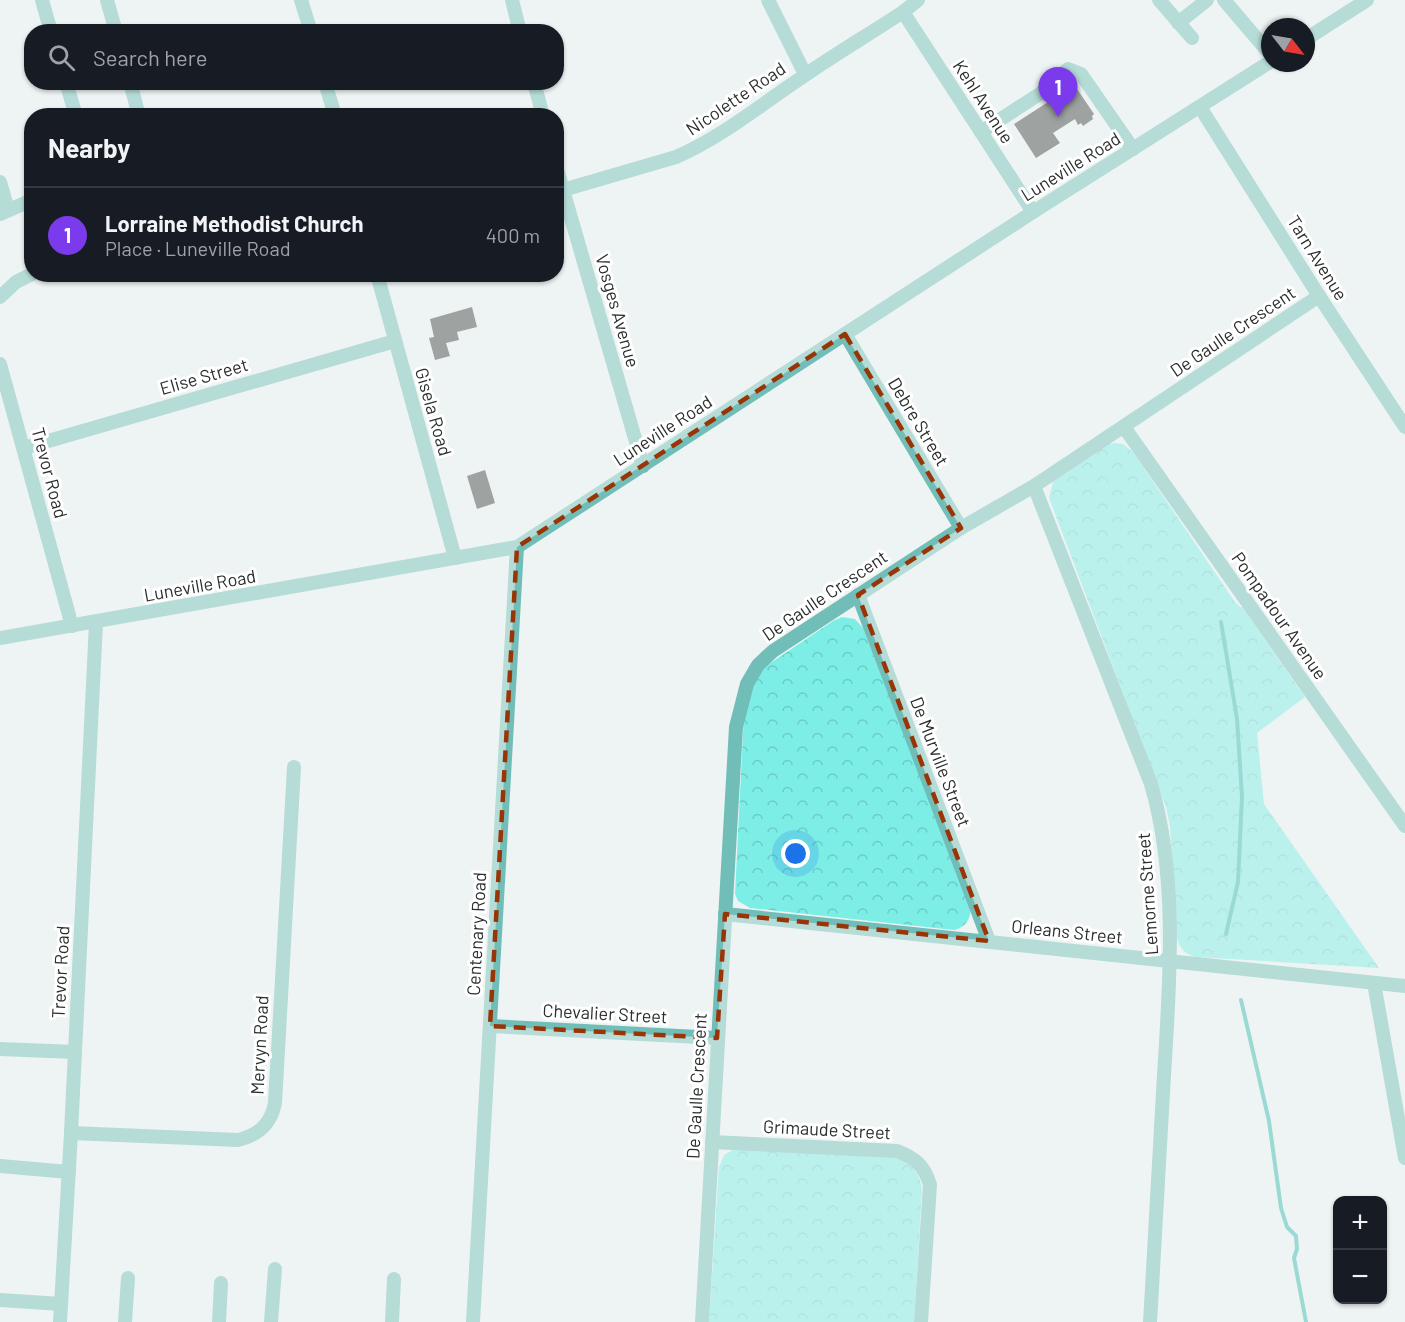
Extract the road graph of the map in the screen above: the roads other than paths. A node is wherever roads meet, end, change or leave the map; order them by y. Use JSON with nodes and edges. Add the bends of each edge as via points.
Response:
{"nodes":[{"id":1,"x":42,"y":0,"type":"edge"},
{"id":2,"x":107,"y":0,"type":"edge"},
{"id":3,"x":302,"y":0,"type":"edge"},
{"id":4,"x":512,"y":0,"type":"edge"},
{"id":5,"x":768,"y":0,"type":"edge"},
{"id":6,"x":918,"y":0,"type":"edge"},
{"id":7,"x":1159,"y":0,"type":"edge"},
{"id":8,"x":1207,"y":0,"type":"edge"},
{"id":9,"x":1367,"y":0,"type":"edge"},
{"id":10,"x":1228,"y":1,"type":"edge"},
{"id":11,"x":903,"y":12,"type":"junction"},
{"id":12,"x":1178,"y":23,"type":"junction"},
{"id":13,"x":49,"y":24,"type":"edge"},
{"id":14,"x":114,"y":24,"type":"edge"},
{"id":15,"x":308,"y":24,"type":"edge"},
{"id":16,"x":518,"y":24,"type":"edge"},
{"id":17,"x":1315,"y":33,"type":"edge"},
{"id":18,"x":1192,"y":38,"type":"dead end"},
{"id":19,"x":1261,"y":43,"type":"edge"},
{"id":20,"x":1261,"y":68,"type":"edge"},
{"id":21,"x":805,"y":75,"type":"junction"},
{"id":22,"x":68,"y":90,"type":"edge"},
{"id":23,"x":132,"y":90,"type":"edge"},
{"id":24,"x":327,"y":90,"type":"edge"},
{"id":25,"x":536,"y":90,"type":"edge"},
{"id":26,"x":1200,"y":107,"type":"junction"},
{"id":27,"x":74,"y":108,"type":"edge"},
{"id":28,"x":137,"y":108,"type":"edge"},
{"id":29,"x":333,"y":108,"type":"edge"},
{"id":30,"x":541,"y":108,"type":"edge"},
{"id":31,"x":981,"y":132,"type":"junction"},
{"id":32,"x":1133,"y":149,"type":"junction"},
{"id":33,"x":0,"y":183,"type":"edge"},
{"id":34,"x":564,"y":190,"type":"edge"},
{"id":35,"x":24,"y":203,"type":"edge"},
{"id":36,"x":564,"y":204,"type":"edge"},
{"id":37,"x":4,"y":212,"type":"edge"},
{"id":38,"x":1033,"y":212,"type":"junction"},
{"id":39,"x":24,"y":278,"type":"edge"},
{"id":40,"x":379,"y":282,"type":"edge"},
{"id":41,"x":1319,"y":296,"type":"junction"},
{"id":42,"x":0,"y":297,"type":"edge"},
{"id":43,"x":844,"y":334,"type":"junction"},
{"id":44,"x":395,"y":341,"type":"junction"},
{"id":45,"x":0,"y":364,"type":"edge"},
{"id":46,"x":1124,"y":427,"type":"junction"},
{"id":47,"x":1405,"y":427,"type":"edge"},
{"id":48,"x":24,"y":448,"type":"junction"},
{"id":49,"x":643,"y":466,"type":"junction"},
{"id":50,"x":1034,"y":486,"type":"junction"},
{"id":51,"x":961,"y":528,"type":"junction"},
{"id":52,"x":517,"y":547,"type":"junction"},
{"id":53,"x":455,"y":558,"type":"junction"},
{"id":54,"x":858,"y":595,"type":"junction"},
{"id":55,"x":96,"y":623,"type":"junction"},
{"id":56,"x":72,"y":626,"type":"junction"},
{"id":57,"x":0,"y":638,"type":"edge"},
{"id":58,"x":294,"y":767,"type":"dead end"},
{"id":59,"x":1405,"y":826,"type":"edge"},
{"id":60,"x":725,"y":914,"type":"junction"},
{"id":61,"x":988,"y":941,"type":"junction"},
{"id":62,"x":1171,"y":962,"type":"junction"},
{"id":63,"x":1374,"y":983,"type":"junction"},
{"id":64,"x":1405,"y":986,"type":"edge"},
{"id":65,"x":490,"y":1026,"type":"junction"},
{"id":66,"x":717,"y":1038,"type":"junction"},
{"id":67,"x":0,"y":1049,"type":"edge"},
{"id":68,"x":75,"y":1052,"type":"junction"},
{"id":69,"x":72,"y":1133,"type":"junction"},
{"id":70,"x":712,"y":1142,"type":"junction"},
{"id":71,"x":1405,"y":1158,"type":"edge"},
{"id":72,"x":0,"y":1166,"type":"edge"},
{"id":73,"x":69,"y":1172,"type":"junction"},
{"id":74,"x":275,"y":1269,"type":"dead end"},
{"id":75,"x":128,"y":1278,"type":"dead end"},
{"id":76,"x":394,"y":1279,"type":"dead end"},
{"id":77,"x":221,"y":1283,"type":"dead end"},
{"id":78,"x":0,"y":1300,"type":"edge"},
{"id":79,"x":61,"y":1304,"type":"junction"},
{"id":80,"x":60,"y":1322,"type":"edge"},
{"id":81,"x":125,"y":1322,"type":"edge"},
{"id":82,"x":219,"y":1322,"type":"edge"},
{"id":83,"x":271,"y":1322,"type":"edge"},
{"id":84,"x":393,"y":1322,"type":"edge"},
{"id":85,"x":473,"y":1322,"type":"edge"},
{"id":86,"x":702,"y":1322,"type":"edge"},
{"id":87,"x":921,"y":1322,"type":"edge"},
{"id":88,"x":1150,"y":1322,"type":"edge"}],
"edges":[{"from":1,"to":13,"type":"street"},
{"from":2,"to":14,"type":"street"},
{"from":3,"to":15,"type":"street"},
{"from":4,"to":16,"type":"street"},
{"from":5,"to":21,"type":"street"},
{"from":6,"to":11,"type":"street","name":"Nicolette Road"},
{"from":7,"to":12,"type":"street"},
{"from":8,"to":12,"type":"street"},
{"from":9,"to":17,"type":"street"},
{"from":10,"to":19,"type":"street"},
{"from":11,"to":21,"type":"street","name":"Nicolette Road"},
{"from":11,"to":31,"type":"street","name":"Kehl Avenue"},
{"from":12,"to":18,"type":"street"},
{"from":20,"to":26,"type":"street","name":"Luneville Road"},
{"from":21,"to":34,"type":"street","name":"Nicolette Road","via":[[692,151]]},
{"from":22,"to":27,"type":"street"},
{"from":23,"to":28,"type":"street"},
{"from":24,"to":29,"type":"street"},
{"from":25,"to":30,"type":"street"},
{"from":26,"to":32,"type":"street","name":"Luneville Road"},
{"from":26,"to":41,"type":"street","name":"Tarn Avenue"},
{"from":31,"to":32,"type":"street","via":[[1041,93],[1068,69],[1081,74]]},
{"from":31,"to":38,"type":"street","name":"Kehl Avenue"},
{"from":32,"to":38,"type":"street","name":"Luneville Road"},
{"from":33,"to":37,"type":"street"},
{"from":35,"to":37,"type":"street"},
{"from":36,"to":49,"type":"street","name":"Vosges Avenue"},
{"from":38,"to":43,"type":"street","name":"Luneville Road"},
{"from":39,"to":42,"type":"street"},
{"from":40,"to":44,"type":"street","name":"Gisela Road"},
{"from":41,"to":46,"type":"street","name":"De Gaulle Crescent"},
{"from":41,"to":47,"type":"street","name":"Tarn Avenue"},
{"from":43,"to":49,"type":"street","name":"Luneville Road"},
{"from":43,"to":51,"type":"street","name":"Debre Street"},
{"from":44,"to":48,"type":"street","name":"Elise Street"},
{"from":44,"to":53,"type":"street","name":"Gisela Road"},
{"from":45,"to":48,"type":"street","name":"Trevor Road"},
{"from":46,"to":50,"type":"street","name":"De Gaulle Crescent"},
{"from":46,"to":59,"type":"street","name":"Pompadour Avenue"},
{"from":48,"to":56,"type":"street","name":"Trevor Road"},
{"from":49,"to":52,"type":"street","name":"Luneville Road"},
{"from":50,"to":51,"type":"street","name":"De Gaulle Crescent"},
{"from":50,"to":62,"type":"street","name":"Lemorne Street","via":[[1160,815]]},
{"from":51,"to":54,"type":"street","name":"De Gaulle Crescent"},
{"from":52,"to":53,"type":"street","name":"Luneville Road"},
{"from":52,"to":65,"type":"street","name":"Centenary Road"},
{"from":53,"to":55,"type":"street","name":"Luneville Road"},
{"from":54,"to":60,"type":"street","name":"De Gaulle Crescent","via":[[773,651],[758,665],[747,684],[736,727]]},
{"from":54,"to":61,"type":"street","name":"De Murville Street"},
{"from":55,"to":56,"type":"street","name":"Luneville Road"},
{"from":55,"to":68,"type":"street","name":"Trevor Road"},
{"from":56,"to":57,"type":"street","name":"Luneville Road"},
{"from":58,"to":69,"type":"street","name":"Mervyn Road","via":[[274,1103],[267,1124],[250,1137],[238,1140]]},
{"from":60,"to":61,"type":"street","name":"Orleans Street"},
{"from":60,"to":66,"type":"street","name":"De Gaulle Crescent"},
{"from":61,"to":62,"type":"street","name":"Orleans Street"},
{"from":62,"to":63,"type":"street","name":"Orleans Street"},
{"from":62,"to":88,"type":"street","name":"Lemorne Street"},
{"from":63,"to":64,"type":"street","name":"Orleans Street"},
{"from":63,"to":71,"type":"street"},
{"from":65,"to":66,"type":"street","name":"Chevalier Street"},
{"from":65,"to":85,"type":"street","name":"Centenary Road"},
{"from":66,"to":70,"type":"street","name":"De Gaulle Crescent"},
{"from":67,"to":68,"type":"street"},
{"from":68,"to":69,"type":"street","name":"Trevor Road"},
{"from":69,"to":73,"type":"street","name":"Trevor Road"},
{"from":70,"to":86,"type":"street","name":"De Gaulle Crescent"},
{"from":70,"to":87,"type":"street","name":"Grimaude Street","via":[[897,1151],[920,1164],[930,1185]]},
{"from":72,"to":73,"type":"street"},
{"from":73,"to":79,"type":"street","name":"Trevor Road"},
{"from":74,"to":83,"type":"street"},
{"from":75,"to":81,"type":"street"},
{"from":76,"to":84,"type":"street"},
{"from":77,"to":82,"type":"street"},
{"from":78,"to":79,"type":"street"},
{"from":79,"to":80,"type":"street","name":"Trevor Road"}]}
